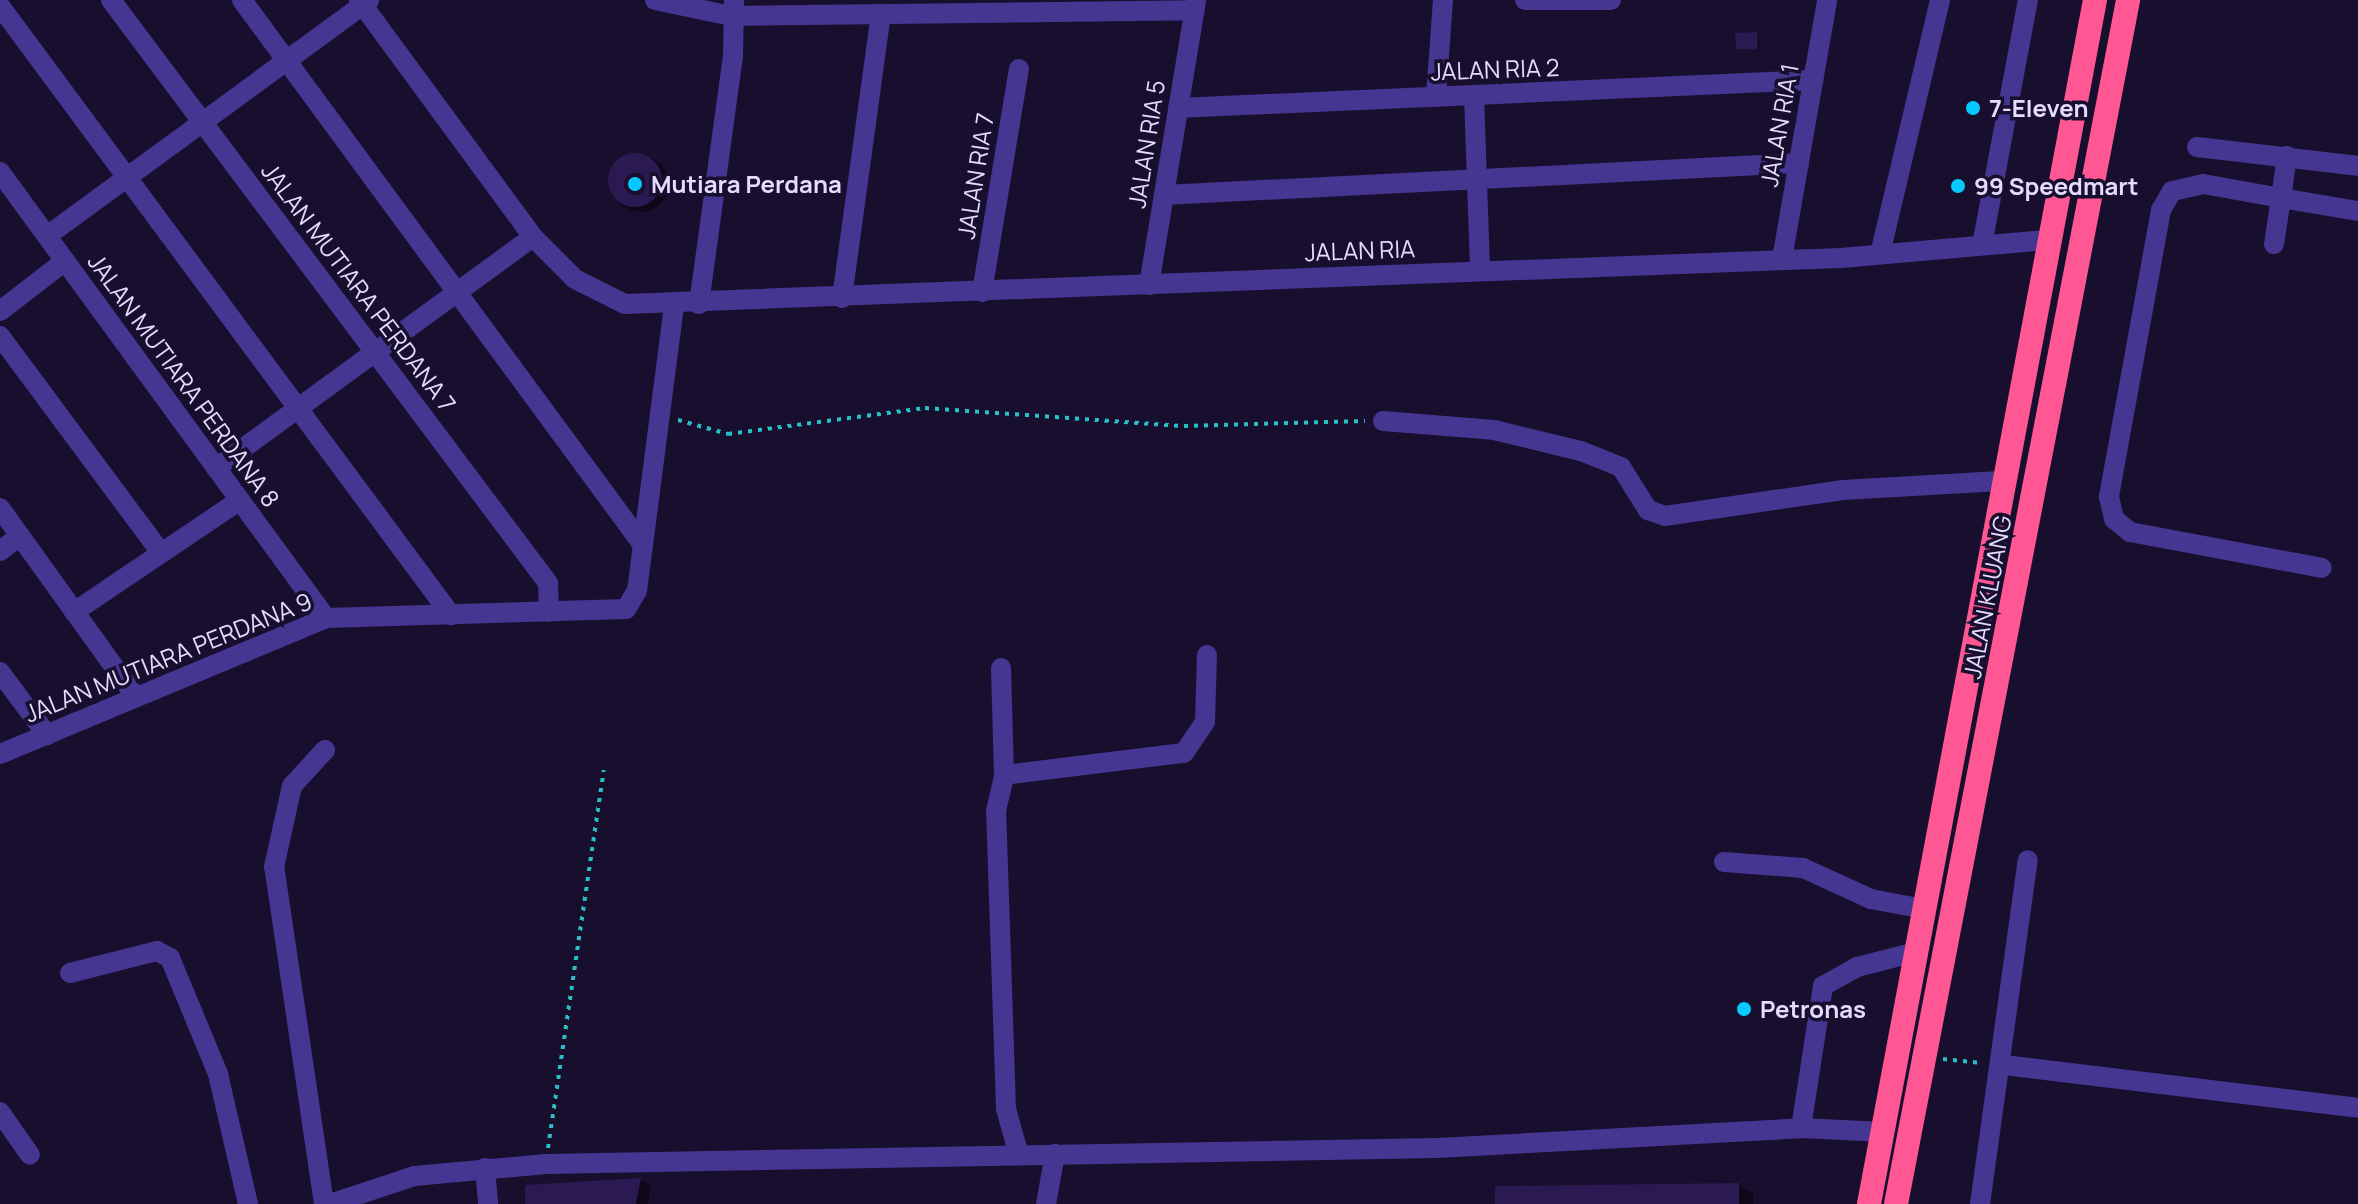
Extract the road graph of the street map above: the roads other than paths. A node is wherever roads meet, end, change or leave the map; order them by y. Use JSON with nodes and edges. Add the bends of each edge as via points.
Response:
{"nodes":[{"id":1,"x":111,"y":0,"type":"edge"},
{"id":2,"x":242,"y":0,"type":"edge"},
{"id":3,"x":655,"y":0,"type":"edge"},
{"id":4,"x":1443,"y":0,"type":"edge"},
{"id":5,"x":1525,"y":0,"type":"edge"},
{"id":6,"x":1611,"y":0,"type":"edge"},
{"id":7,"x":1827,"y":0,"type":"edge"},
{"id":8,"x":1940,"y":0,"type":"edge"},
{"id":9,"x":2028,"y":0,"type":"edge"},
{"id":10,"x":2095,"y":0,"type":"edge"},
{"id":11,"x":2128,"y":0,"type":"edge"},
{"id":12,"x":363,"y":2,"type":"edge"},
{"id":13,"x":1195,"y":5,"type":"edge"},
{"id":14,"x":0,"y":6,"type":"edge"},
{"id":15,"x":1060,"y":6,"type":"edge"},
{"id":16,"x":1129,"y":6,"type":"edge"},
{"id":17,"x":732,"y":8,"type":"edge"},
{"id":18,"x":881,"y":14,"type":"junction"},
{"id":19,"x":286,"y":61,"type":"junction"},
{"id":20,"x":1019,"y":69,"type":"dead end"},
{"id":21,"x":1813,"y":80,"type":"junction"},
{"id":22,"x":1474,"y":96,"type":"junction"},
{"id":23,"x":1436,"y":97,"type":"junction"},
{"id":24,"x":1178,"y":108,"type":"junction"},
{"id":25,"x":202,"y":123,"type":"junction"},
{"id":26,"x":2197,"y":147,"type":"dead end"},
{"id":27,"x":2287,"y":156,"type":"junction"},
{"id":28,"x":1799,"y":163,"type":"junction"},
{"id":29,"x":2358,"y":166,"type":"edge"},
{"id":30,"x":0,"y":172,"type":"edge"},
{"id":31,"x":128,"y":177,"type":"junction"},
{"id":32,"x":1477,"y":180,"type":"junction"},
{"id":33,"x":1164,"y":195,"type":"junction"},
{"id":34,"x":2281,"y":198,"type":"junction"},
{"id":35,"x":2358,"y":211,"type":"edge"},
{"id":36,"x":47,"y":236,"type":"junction"},
{"id":37,"x":533,"y":237,"type":"junction"},
{"id":38,"x":1983,"y":240,"type":"junction"},
{"id":39,"x":2048,"y":240,"type":"junction"},
{"id":40,"x":2274,"y":244,"type":"dead end"},
{"id":41,"x":1880,"y":254,"type":"junction"},
{"id":42,"x":1782,"y":259,"type":"junction"},
{"id":43,"x":65,"y":261,"type":"junction"},
{"id":44,"x":1480,"y":271,"type":"junction"},
{"id":45,"x":1149,"y":285,"type":"junction"},
{"id":46,"x":457,"y":292,"type":"junction"},
{"id":47,"x":982,"y":292,"type":"junction"},
{"id":48,"x":842,"y":298,"type":"junction"},
{"id":49,"x":699,"y":304,"type":"junction"},
{"id":50,"x":674,"y":306,"type":"junction"},
{"id":51,"x":0,"y":311,"type":"edge"},
{"id":52,"x":0,"y":336,"type":"edge"},
{"id":53,"x":375,"y":352,"type":"junction"},
{"id":54,"x":298,"y":408,"type":"junction"},
{"id":55,"x":1383,"y":421,"type":"road end"},
{"id":56,"x":216,"y":468,"type":"junction"},
{"id":57,"x":2000,"y":481,"type":"junction"},
{"id":58,"x":240,"y":500,"type":"junction"},
{"id":59,"x":0,"y":508,"type":"edge"},
{"id":60,"x":20,"y":536,"type":"junction"},
{"id":61,"x":643,"y":545,"type":"junction"},
{"id":62,"x":0,"y":551,"type":"edge"},
{"id":63,"x":161,"y":553,"type":"junction"},
{"id":64,"x":2322,"y":568,"type":"dead end"},
{"id":65,"x":74,"y":612,"type":"junction"},
{"id":66,"x":549,"y":612,"type":"junction"},
{"id":67,"x":451,"y":615,"type":"junction"},
{"id":68,"x":326,"y":618,"type":"junction"},
{"id":69,"x":1207,"y":655,"type":"dead end"},
{"id":70,"x":1001,"y":668,"type":"dead end"},
{"id":71,"x":0,"y":672,"type":"edge"},
{"id":72,"x":136,"y":697,"type":"junction"},
{"id":73,"x":47,"y":735,"type":"junction"},
{"id":74,"x":325,"y":750,"type":"dead end"},
{"id":75,"x":0,"y":754,"type":"edge"},
{"id":76,"x":1004,"y":775,"type":"junction"},
{"id":77,"x":2028,"y":860,"type":"dead end"},
{"id":78,"x":1724,"y":862,"type":"dead end"},
{"id":79,"x":1924,"y":909,"type":"junction"},
{"id":80,"x":1916,"y":952,"type":"junction"},
{"id":81,"x":70,"y":973,"type":"dead end"},
{"id":82,"x":2004,"y":1065,"type":"junction"},
{"id":83,"x":2358,"y":1108,"type":"edge"},
{"id":84,"x":0,"y":1112,"type":"edge"},
{"id":85,"x":1801,"y":1128,"type":"junction"},
{"id":86,"x":1883,"y":1132,"type":"junction"},
{"id":87,"x":1055,"y":1154,"type":"junction"},
{"id":88,"x":30,"y":1155,"type":"dead end"},
{"id":89,"x":1019,"y":1155,"type":"junction"},
{"id":90,"x":485,"y":1168,"type":"junction"},
{"id":91,"x":248,"y":1204,"type":"edge"},
{"id":92,"x":324,"y":1204,"type":"edge"},
{"id":93,"x":330,"y":1204,"type":"edge"},
{"id":94,"x":488,"y":1204,"type":"edge"},
{"id":95,"x":1046,"y":1204,"type":"edge"},
{"id":96,"x":1869,"y":1204,"type":"edge"},
{"id":97,"x":1896,"y":1204,"type":"edge"},
{"id":98,"x":1980,"y":1204,"type":"edge"}],
"edges":[{"from":1,"to":25,"type":"street","name":"JALAN MUTIARA PERDANA 7"},
{"from":2,"to":19,"type":"street"},
{"from":3,"to":17,"type":"street"},
{"from":4,"to":23,"type":"street"},
{"from":5,"to":6,"type":"street"},
{"from":7,"to":21,"type":"street","name":"JALAN RIA 1"},
{"from":8,"to":41,"type":"street"},
{"from":9,"to":38,"type":"street"},
{"from":10,"to":39,"type":"highway","name":"JALAN KLUANG"},
{"from":11,"to":97,"type":"highway","name":"JALAN KLUANG"},
{"from":12,"to":19,"type":"street"},
{"from":12,"to":37,"type":"street","name":"JALAN RIA"},
{"from":13,"to":16,"type":"street"},
{"from":13,"to":24,"type":"street","name":"JALAN RIA 5"},
{"from":14,"to":31,"type":"street"},
{"from":15,"to":16,"type":"street"},
{"from":15,"to":18,"type":"street"},
{"from":17,"to":18,"type":"street"},
{"from":17,"to":49,"type":"street","via":[[733,57]]},
{"from":18,"to":48,"type":"street"},
{"from":19,"to":25,"type":"street"},
{"from":19,"to":46,"type":"street"},
{"from":20,"to":47,"type":"street","name":"JALAN RIA 7"},
{"from":21,"to":22,"type":"street","name":"JALAN RIA 2"},
{"from":21,"to":28,"type":"street","name":"JALAN RIA 1"},
{"from":22,"to":23,"type":"street","name":"JALAN RIA 2"},
{"from":22,"to":32,"type":"street"},
{"from":23,"to":24,"type":"street","name":"JALAN RIA 2"},
{"from":24,"to":33,"type":"street","name":"JALAN RIA 5"},
{"from":25,"to":31,"type":"street"},
{"from":25,"to":53,"type":"street","name":"JALAN MUTIARA PERDANA 7"},
{"from":26,"to":27,"type":"street"},
{"from":27,"to":29,"type":"street"},
{"from":27,"to":34,"type":"street"},
{"from":28,"to":32,"type":"street"},
{"from":28,"to":42,"type":"street","name":"JALAN RIA 1"},
{"from":30,"to":36,"type":"street","name":"JALAN MUTIARA PERDANA 8"},
{"from":31,"to":36,"type":"street"},
{"from":31,"to":54,"type":"street"},
{"from":32,"to":33,"type":"street"},
{"from":32,"to":44,"type":"street"},
{"from":33,"to":45,"type":"street","name":"JALAN RIA 5"},
{"from":34,"to":35,"type":"street"},
{"from":34,"to":40,"type":"street"},
{"from":34,"to":64,"type":"street","via":[[2183,184],[2161,210],[2109,497],[2114,519],[2130,532]]},
{"from":36,"to":43,"type":"street","name":"JALAN MUTIARA PERDANA 8"},
{"from":37,"to":46,"type":"street"},
{"from":37,"to":50,"type":"street","name":"JALAN RIA","via":[[575,279],[625,304]]},
{"from":38,"to":39,"type":"street","name":"JALAN RIA"},
{"from":38,"to":41,"type":"street","name":"JALAN RIA"},
{"from":39,"to":57,"type":"highway","name":"JALAN KLUANG"},
{"from":41,"to":42,"type":"street","name":"JALAN RIA"},
{"from":42,"to":44,"type":"street","name":"JALAN RIA"},
{"from":43,"to":51,"type":"street"},
{"from":43,"to":56,"type":"street","name":"JALAN MUTIARA PERDANA 8"},
{"from":44,"to":45,"type":"street","name":"JALAN RIA"},
{"from":45,"to":47,"type":"street","name":"JALAN RIA"},
{"from":46,"to":53,"type":"street"},
{"from":46,"to":61,"type":"street"},
{"from":47,"to":48,"type":"street","name":"JALAN RIA"},
{"from":48,"to":49,"type":"street","name":"JALAN RIA"},
{"from":49,"to":50,"type":"street","name":"JALAN RIA"},
{"from":50,"to":61,"type":"street"},
{"from":52,"to":63,"type":"street"},
{"from":53,"to":54,"type":"street"},
{"from":53,"to":66,"type":"street","name":"JALAN MUTIARA PERDANA 7","via":[[548,583]]},
{"from":54,"to":56,"type":"street"},
{"from":54,"to":67,"type":"street"},
{"from":55,"to":57,"type":"street","via":[[1494,430],[1581,451],[1621,467],[1648,510],[1665,516],[1843,490]]},
{"from":56,"to":58,"type":"street","name":"JALAN MUTIARA PERDANA 8"},
{"from":57,"to":79,"type":"highway","name":"JALAN KLUANG"},
{"from":58,"to":63,"type":"street"},
{"from":58,"to":68,"type":"street","name":"JALAN MUTIARA PERDANA 8"},
{"from":59,"to":60,"type":"street"},
{"from":60,"to":62,"type":"street"},
{"from":60,"to":65,"type":"street"},
{"from":61,"to":66,"type":"street","name":"JALAN MUTIARA PERDANA 9","via":[[637,591],[626,609]]},
{"from":63,"to":65,"type":"street"},
{"from":65,"to":72,"type":"street"},
{"from":66,"to":67,"type":"street","name":"JALAN MUTIARA PERDANA 9"},
{"from":67,"to":68,"type":"street","name":"JALAN MUTIARA PERDANA 9"},
{"from":68,"to":72,"type":"street","name":"JALAN MUTIARA PERDANA 9"},
{"from":69,"to":76,"type":"street","via":[[1205,722],[1184,753]]},
{"from":70,"to":76,"type":"street"},
{"from":71,"to":73,"type":"street"},
{"from":72,"to":73,"type":"street","name":"JALAN MUTIARA PERDANA 9"},
{"from":73,"to":75,"type":"street","name":"JALAN MUTIARA PERDANA 9"},
{"from":74,"to":92,"type":"street","via":[[292,786],[275,836],[274,867]]},
{"from":76,"to":89,"type":"street","via":[[996,811],[1006,1109]]},
{"from":77,"to":82,"type":"street"},
{"from":78,"to":79,"type":"street","via":[[1803,868],[1871,899]]},
{"from":79,"to":80,"type":"highway","name":"JALAN KLUANG"},
{"from":80,"to":85,"type":"street","via":[[1857,967],[1823,986]]},
{"from":80,"to":86,"type":"highway","name":"JALAN KLUANG"},
{"from":81,"to":91,"type":"street","via":[[157,951],[170,958],[218,1074]]},
{"from":82,"to":83,"type":"street"},
{"from":82,"to":98,"type":"street"},
{"from":84,"to":88,"type":"street"},
{"from":85,"to":86,"type":"street"},
{"from":85,"to":87,"type":"street","via":[[1437,1148]]},
{"from":86,"to":96,"type":"highway","name":"JALAN KLUANG"},
{"from":87,"to":89,"type":"street"},
{"from":87,"to":95,"type":"street"},
{"from":89,"to":90,"type":"street"},
{"from":90,"to":93,"type":"street","via":[[374,1184]]},
{"from":90,"to":94,"type":"street"}]}
